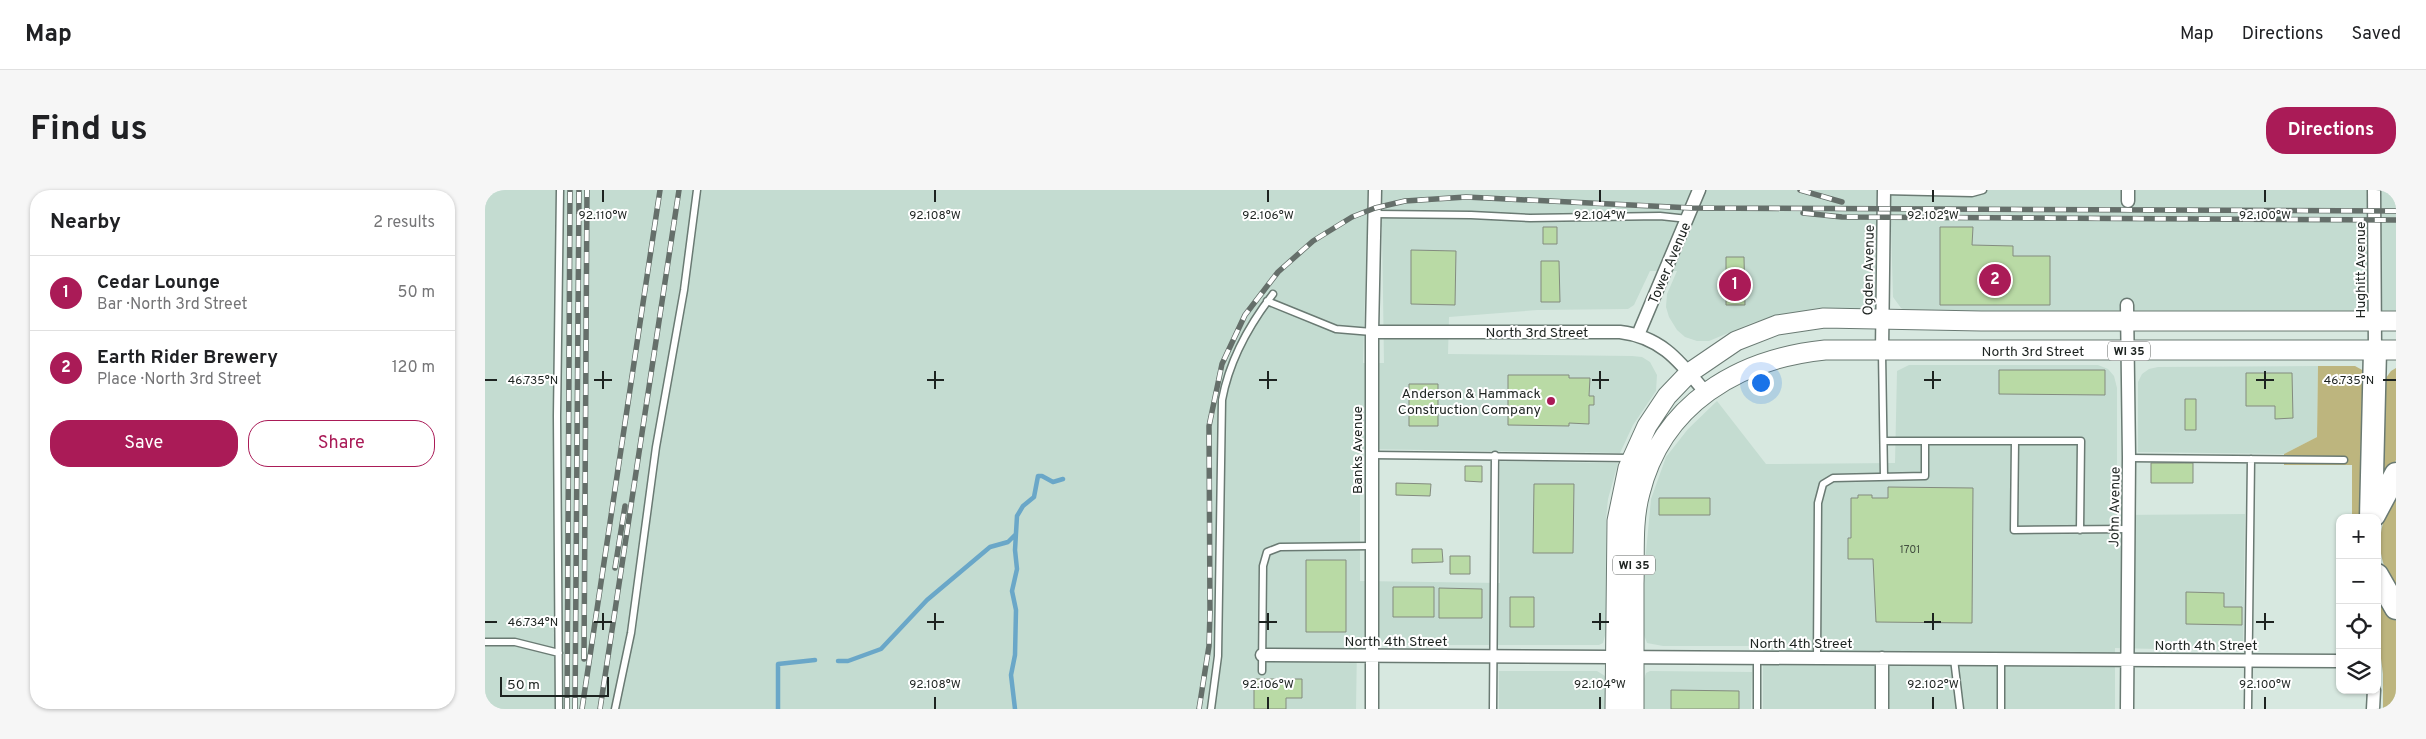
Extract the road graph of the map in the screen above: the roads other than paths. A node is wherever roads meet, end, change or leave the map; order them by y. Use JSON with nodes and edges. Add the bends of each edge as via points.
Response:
{"nodes":[{"id":1,"x":559,"y":190,"type":"edge"},
{"id":2,"x":697,"y":190,"type":"edge"},
{"id":3,"x":1375,"y":190,"type":"edge"},
{"id":4,"x":1699,"y":190,"type":"edge"},
{"id":5,"x":1884,"y":190,"type":"edge"},
{"id":6,"x":1983,"y":190,"type":"edge"},
{"id":7,"x":2375,"y":190,"type":"edge"},
{"id":8,"x":1375,"y":214,"type":"junction"},
{"id":9,"x":1688,"y":219,"type":"junction"},
{"id":10,"x":1273,"y":294,"type":"dead end"},
{"id":11,"x":1267,"y":302,"type":"junction"},
{"id":12,"x":2127,"y":313,"type":"junction"},
{"id":13,"x":1882,"y":318,"type":"junction"},
{"id":14,"x":2375,"y":321,"type":"junction"},
{"id":15,"x":2396,"y":321,"type":"edge"},
{"id":16,"x":1372,"y":332,"type":"junction"},
{"id":17,"x":1638,"y":335,"type":"junction"},
{"id":18,"x":2127,"y":350,"type":"junction"},
{"id":19,"x":2386,"y":350,"type":"edge"},
{"id":20,"x":1882,"y":351,"type":"junction"},
{"id":21,"x":1689,"y":373,"type":"junction"},
{"id":22,"x":1706,"y":393,"type":"junction"},
{"id":23,"x":1884,"y":441,"type":"junction"},
{"id":24,"x":1925,"y":441,"type":"junction"},
{"id":25,"x":2015,"y":441,"type":"junction"},
{"id":26,"x":1371,"y":455,"type":"junction"},
{"id":27,"x":1495,"y":455,"type":"junction"},
{"id":28,"x":1632,"y":458,"type":"junction"},
{"id":29,"x":2129,"y":458,"type":"junction"},
{"id":30,"x":2251,"y":459,"type":"junction"},
{"id":31,"x":2344,"y":460,"type":"dead end"},
{"id":32,"x":2396,"y":474,"type":"edge"},
{"id":33,"x":1884,"y":477,"type":"junction"},
{"id":34,"x":2372,"y":514,"type":"edge"},
{"id":35,"x":2374,"y":514,"type":"edge"},
{"id":36,"x":2129,"y":529,"type":"junction"},
{"id":37,"x":2080,"y":530,"type":"junction"},
{"id":38,"x":1372,"y":546,"type":"junction"},
{"id":39,"x":2381,"y":582,"type":"edge"},
{"id":40,"x":2396,"y":608,"type":"edge"},
{"id":41,"x":485,"y":642,"type":"edge"},
{"id":42,"x":559,"y":653,"type":"junction"},
{"id":43,"x":1262,"y":655,"type":"junction"},
{"id":44,"x":1373,"y":656,"type":"junction"},
{"id":45,"x":1493,"y":656,"type":"junction"},
{"id":46,"x":1625,"y":657,"type":"junction"},
{"id":47,"x":1757,"y":658,"type":"junction"},
{"id":48,"x":1817,"y":658,"type":"junction"},
{"id":49,"x":1882,"y":658,"type":"junction"},
{"id":50,"x":1954,"y":659,"type":"junction"},
{"id":51,"x":2001,"y":659,"type":"junction"},
{"id":52,"x":2127,"y":660,"type":"junction"},
{"id":53,"x":2248,"y":660,"type":"junction"},
{"id":54,"x":2336,"y":661,"type":"edge"},
{"id":55,"x":1262,"y":671,"type":"dead end"},
{"id":56,"x":2374,"y":694,"type":"edge"},
{"id":57,"x":559,"y":709,"type":"edge"},
{"id":58,"x":615,"y":709,"type":"edge"},
{"id":59,"x":1211,"y":709,"type":"edge"},
{"id":60,"x":1372,"y":709,"type":"edge"},
{"id":61,"x":1493,"y":709,"type":"edge"},
{"id":62,"x":1615,"y":709,"type":"edge"},
{"id":63,"x":1634,"y":709,"type":"edge"},
{"id":64,"x":1757,"y":709,"type":"edge"},
{"id":65,"x":1882,"y":709,"type":"edge"},
{"id":66,"x":1960,"y":709,"type":"edge"},
{"id":67,"x":2001,"y":709,"type":"edge"},
{"id":68,"x":2127,"y":709,"type":"edge"},
{"id":69,"x":2248,"y":709,"type":"edge"},
{"id":70,"x":2373,"y":709,"type":"edge"}],
"edges":[{"from":1,"to":42,"type":"lane"},
{"from":2,"to":58,"type":"lane","via":[[684,290],[656,447],[631,633]]},
{"from":3,"to":8,"type":"street","name":"Banks Avenue"},
{"from":4,"to":9,"type":"street","name":"Tower Avenue"},
{"from":5,"to":6,"type":"lane","via":[[1973,193]]},
{"from":5,"to":13,"type":"street","name":"Ogden Avenue"},
{"from":7,"to":14,"type":"street","name":"Hughitt Avenue"},
{"from":8,"to":9,"type":"lane","via":[[1530,218],[1660,216]]},
{"from":8,"to":16,"type":"street","name":"Banks Avenue"},
{"from":9,"to":17,"type":"street","name":"Tower Avenue"},
{"from":10,"to":11,"type":"lane"},
{"from":11,"to":16,"type":"lane","via":[[1336,328]]},
{"from":11,"to":59,"type":"lane","via":[[1237,355],[1221,406],[1218,656]]},
{"from":12,"to":13,"type":"main road","number":"WI 35","via":[[1981,321]]},
{"from":12,"to":14,"type":"main road","number":"WI 35"},
{"from":12,"to":18,"type":"street","name":"John Avenue"},
{"from":13,"to":20,"type":"street","name":"Ogden Avenue"},
{"from":13,"to":21,"type":"main road","number":"WI 35","via":[[1813,318],[1777,325],[1736,341]]},
{"from":14,"to":15,"type":"main road","number":"WI 35"},
{"from":14,"to":19,"type":"street","name":"Hughitt Avenue"},
{"from":16,"to":17,"type":"street","name":"North 3rd Street","via":[[1620,332]]},
{"from":16,"to":26,"type":"street","name":"Banks Avenue"},
{"from":17,"to":21,"type":"street","name":"North 3rd Street","via":[[1661,346]]},
{"from":18,"to":19,"type":"main road","name":"North 3rd Street","number":"WI 35"},
{"from":18,"to":20,"type":"main road","name":"North 3rd Street","number":"WI 35"},
{"from":18,"to":29,"type":"street","name":"John Avenue"},
{"from":19,"to":34,"type":"highway"},
{"from":20,"to":22,"type":"main road","name":"North 3rd Street","number":"WI 35","via":[[1825,350],[1792,354],[1750,368]]},
{"from":20,"to":23,"type":"lane"},
{"from":21,"to":22,"type":"street","name":"North 3rd Street"},
{"from":21,"to":28,"type":"main road","number":"WI 35","via":[[1667,396],[1647,426]]},
{"from":22,"to":46,"type":"main road","number":"WI 35","via":[[1684,411],[1668,431],[1651,462],[1640,494]]},
{"from":23,"to":24,"type":"lane"},
{"from":23,"to":33,"type":"lane"},
{"from":24,"to":25,"type":"lane"},
{"from":24,"to":33,"type":"lane","via":[[1925,476]]},
{"from":25,"to":37,"type":"lane","via":[[2081,441]]},
{"from":25,"to":37,"type":"lane","via":[[2014,530]]},
{"from":26,"to":27,"type":"lane"},
{"from":26,"to":38,"type":"street","name":"Banks Avenue"},
{"from":27,"to":28,"type":"lane"},
{"from":27,"to":45,"type":"lane"},
{"from":28,"to":46,"type":"main road","number":"WI 35","via":[[1617,521]]},
{"from":29,"to":30,"type":"lane"},
{"from":29,"to":36,"type":"street","name":"John Avenue"},
{"from":30,"to":31,"type":"lane"},
{"from":30,"to":53,"type":"lane"},
{"from":32,"to":35,"type":"highway"},
{"from":33,"to":48,"type":"lane","via":[[1833,478],[1825,482],[1820,492]]},
{"from":36,"to":37,"type":"lane"},
{"from":36,"to":52,"type":"street","name":"John Avenue"},
{"from":38,"to":43,"type":"lane","via":[[1277,547],[1267,552],[1263,566]]},
{"from":38,"to":44,"type":"street","name":"Banks Avenue"},
{"from":39,"to":40,"type":"highway"},
{"from":41,"to":42,"type":"lane","via":[[515,642]]},
{"from":42,"to":57,"type":"lane"},
{"from":43,"to":44,"type":"street","name":"North 4th Street"},
{"from":43,"to":55,"type":"lane"},
{"from":44,"to":45,"type":"street","name":"North 4th Street"},
{"from":44,"to":60,"type":"street","name":"Banks Avenue"},
{"from":45,"to":46,"type":"street","name":"North 4th Street"},
{"from":45,"to":61,"type":"lane"},
{"from":46,"to":47,"type":"street","name":"North 4th Street"},
{"from":46,"to":62,"type":"main road","number":"WI 35"},
{"from":46,"to":63,"type":"main road","number":"WI 35"},
{"from":47,"to":48,"type":"street","name":"North 4th Street"},
{"from":47,"to":64,"type":"lane"},
{"from":48,"to":49,"type":"street","name":"North 4th Street"},
{"from":49,"to":50,"type":"street","name":"North 4th Street"},
{"from":49,"to":65,"type":"street"},
{"from":50,"to":51,"type":"street","name":"North 4th Street"},
{"from":50,"to":66,"type":"lane"},
{"from":51,"to":52,"type":"street","name":"North 4th Street"},
{"from":51,"to":67,"type":"lane"},
{"from":52,"to":53,"type":"street","name":"North 4th Street"},
{"from":52,"to":68,"type":"street","name":"John Avenue"},
{"from":53,"to":54,"type":"street","name":"North 4th Street"},
{"from":53,"to":69,"type":"lane"},
{"from":56,"to":70,"type":"street"}]}
